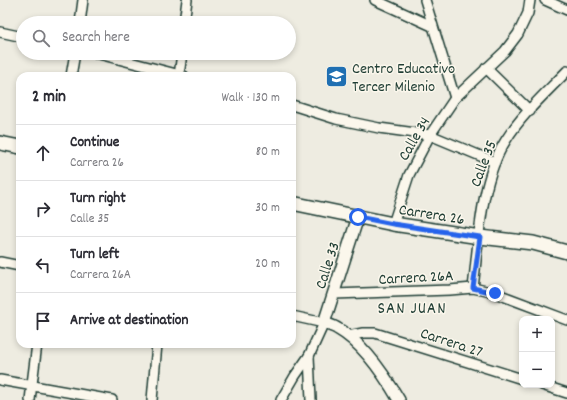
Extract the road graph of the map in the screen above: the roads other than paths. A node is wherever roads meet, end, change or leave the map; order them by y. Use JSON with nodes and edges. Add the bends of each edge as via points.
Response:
{"nodes":[{"id":1,"x":83,"y":0,"type":"edge"},
{"id":2,"x":187,"y":0,"type":"edge"},
{"id":3,"x":375,"y":0,"type":"edge"},
{"id":4,"x":425,"y":0,"type":"edge"},
{"id":5,"x":530,"y":0,"type":"edge"},
{"id":6,"x":545,"y":0,"type":"edge"},
{"id":7,"x":567,"y":10,"type":"edge"},
{"id":8,"x":81,"y":16,"type":"edge"},
{"id":9,"x":185,"y":16,"type":"edge"},
{"id":10,"x":432,"y":26,"type":"junction"},
{"id":11,"x":0,"y":32,"type":"edge"},
{"id":12,"x":16,"y":35,"type":"edge"},
{"id":13,"x":74,"y":60,"type":"edge"},
{"id":14,"x":121,"y":60,"type":"edge"},
{"id":15,"x":182,"y":60,"type":"edge"},
{"id":16,"x":486,"y":68,"type":"junction"},
{"id":17,"x":72,"y":72,"type":"edge"},
{"id":18,"x":166,"y":72,"type":"edge"},
{"id":19,"x":181,"y":72,"type":"edge"},
{"id":20,"x":567,"y":72,"type":"edge"},
{"id":21,"x":455,"y":98,"type":"junction"},
{"id":22,"x":296,"y":106,"type":"edge"},
{"id":23,"x":530,"y":111,"type":"junction"},
{"id":24,"x":430,"y":135,"type":"junction"},
{"id":25,"x":0,"y":143,"type":"edge"},
{"id":26,"x":16,"y":146,"type":"edge"},
{"id":27,"x":495,"y":162,"type":"junction"},
{"id":28,"x":296,"y":204,"type":"edge"},
{"id":29,"x":358,"y":217,"type":"junction"},
{"id":30,"x":393,"y":224,"type":"junction"},
{"id":31,"x":480,"y":237,"type":"junction"},
{"id":32,"x":567,"y":252,"type":"edge"},
{"id":33,"x":0,"y":262,"type":"edge"},
{"id":34,"x":16,"y":265,"type":"edge"},
{"id":35,"x":473,"y":288,"type":"junction"},
{"id":36,"x":334,"y":294,"type":"junction"},
{"id":37,"x":296,"y":317,"type":"edge"},
{"id":38,"x":567,"y":320,"type":"edge"},
{"id":39,"x":324,"y":322,"type":"junction"},
{"id":40,"x":348,"y":336,"type":"junction"},
{"id":41,"x":37,"y":348,"type":"edge"},
{"id":42,"x":156,"y":348,"type":"edge"},
{"id":43,"x":309,"y":356,"type":"junction"},
{"id":44,"x":519,"y":378,"type":"edge"},
{"id":45,"x":0,"y":380,"type":"edge"},
{"id":46,"x":32,"y":386,"type":"junction"},
{"id":47,"x":551,"y":388,"type":"edge"},
{"id":48,"x":567,"y":393,"type":"edge"},
{"id":49,"x":95,"y":398,"type":"edge"},
{"id":50,"x":30,"y":400,"type":"edge"},
{"id":51,"x":112,"y":400,"type":"edge"},
{"id":52,"x":152,"y":400,"type":"edge"},
{"id":53,"x":281,"y":400,"type":"edge"},
{"id":54,"x":311,"y":400,"type":"edge"},
{"id":55,"x":398,"y":400,"type":"edge"}],
"edges":[{"from":1,"to":8,"type":"street"},
{"from":2,"to":9,"type":"street"},
{"from":3,"to":10,"type":"street"},
{"from":4,"to":10,"type":"street"},
{"from":5,"to":16,"type":"street","name":"Calle 34","via":[[528,13],[518,34],[505,51]]},
{"from":6,"to":7,"type":"street"},
{"from":10,"to":21,"type":"street"},
{"from":11,"to":12,"type":"street"},
{"from":13,"to":17,"type":"street"},
{"from":14,"to":18,"type":"street"},
{"from":15,"to":19,"type":"street"},
{"from":16,"to":21,"type":"street","name":"Calle 34"},
{"from":16,"to":23,"type":"street"},
{"from":20,"to":23,"type":"street","name":"Calle 35"},
{"from":21,"to":24,"type":"street","name":"Calle 34"},
{"from":22,"to":24,"type":"street","via":[[336,119]]},
{"from":23,"to":27,"type":"street","name":"Calle 35","via":[[506,141]]},
{"from":24,"to":27,"type":"street"},
{"from":24,"to":30,"type":"street","name":"Calle 34","via":[[409,175]]},
{"from":25,"to":26,"type":"main road"},
{"from":27,"to":31,"type":"street","name":"Calle 35","via":[[483,205]]},
{"from":28,"to":29,"type":"main road","name":"Carrera 26"},
{"from":29,"to":30,"type":"main road","name":"Carrera 26"},
{"from":29,"to":36,"type":"street","name":"Calle 33"},
{"from":30,"to":31,"type":"main road","name":"Carrera 26"},
{"from":31,"to":32,"type":"main road","name":"Carrera 26","via":[[533,243]]},
{"from":31,"to":35,"type":"street","name":"Calle 35"},
{"from":33,"to":34,"type":"street"},
{"from":35,"to":36,"type":"street","name":"Carrera 26A"},
{"from":35,"to":38,"type":"street","name":"Carrera 26A","via":[[495,293]]},
{"from":36,"to":39,"type":"street","name":"Calle 33"},
{"from":37,"to":39,"type":"street"},
{"from":39,"to":40,"type":"street"},
{"from":39,"to":43,"type":"street","name":"Calle 33"},
{"from":40,"to":44,"type":"street","name":"Carrera 27","via":[[375,333]]},
{"from":40,"to":55,"type":"street","via":[[381,373]]},
{"from":41,"to":46,"type":"street"},
{"from":42,"to":52,"type":"street"},
{"from":43,"to":53,"type":"street","name":"Calle 33"},
{"from":43,"to":54,"type":"street"},
{"from":45,"to":46,"type":"street"},
{"from":46,"to":49,"type":"street"},
{"from":46,"to":50,"type":"street"},
{"from":47,"to":48,"type":"street"},
{"from":49,"to":51,"type":"street"}]}
